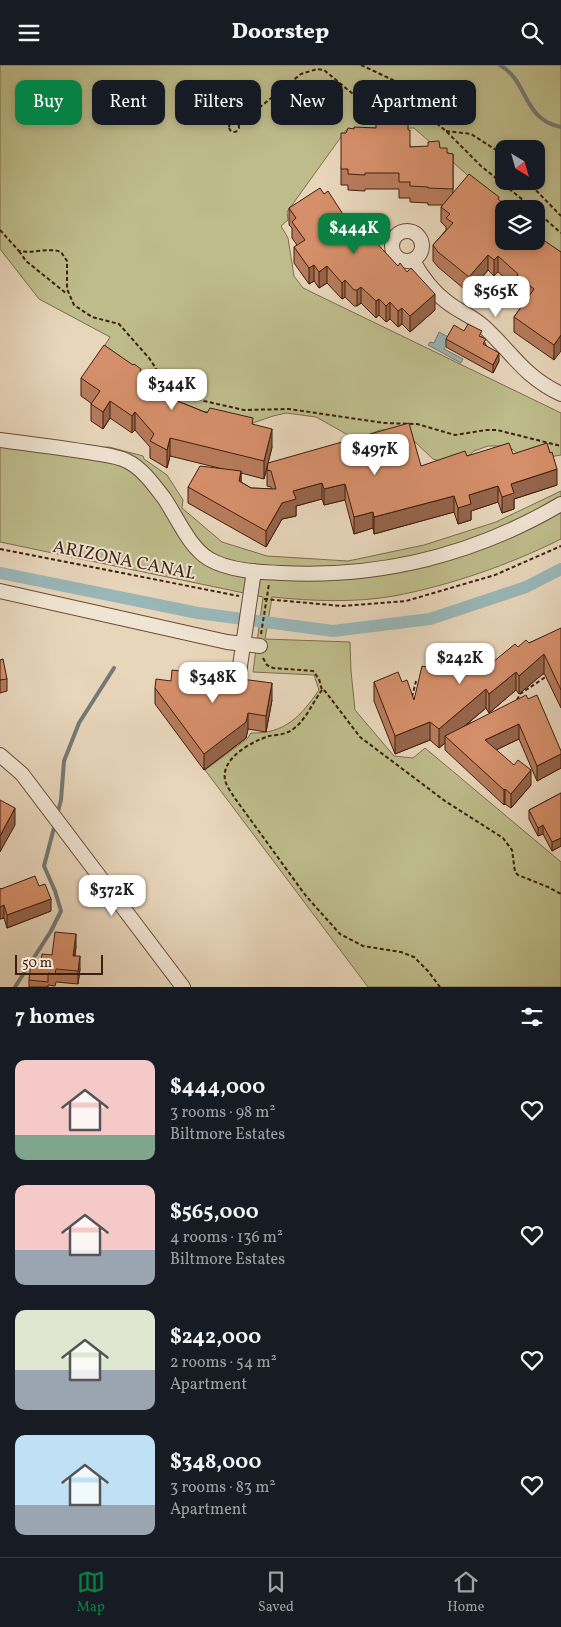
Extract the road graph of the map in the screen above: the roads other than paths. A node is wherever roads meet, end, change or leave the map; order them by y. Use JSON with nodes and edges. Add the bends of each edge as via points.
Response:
{"nodes":[{"id":1,"x":413,"y":261,"type":"dead end"},
{"id":2,"x":561,"y":394,"type":"edge"},
{"id":3,"x":0,"y":440,"type":"edge"},
{"id":4,"x":561,"y":504,"type":"edge"},
{"id":5,"x":254,"y":571,"type":"junction"},
{"id":6,"x":0,"y":591,"type":"edge"},
{"id":7,"x":244,"y":641,"type":"junction"},
{"id":8,"x":260,"y":643,"type":"road end"},
{"id":9,"x":237,"y":686,"type":"edge"},
{"id":10,"x":2,"y":756,"type":"edge"},
{"id":11,"x":183,"y":987,"type":"edge"}],
"edges":[{"from":1,"to":2,"type":"street","via":[[432,289],[480,323],[531,377]]},
{"from":3,"to":5,"type":"street","via":[[125,460],[148,478],[200,552],[225,566]]},
{"from":4,"to":5,"type":"street","via":[[528,523],[475,546],[398,567],[330,574]]},
{"from":5,"to":7,"type":"street"},
{"from":6,"to":7,"type":"street","via":[[227,642]]},
{"from":7,"to":8,"type":"street"},
{"from":7,"to":9,"type":"street"},
{"from":10,"to":11,"type":"street","via":[[22,774]]}]}
